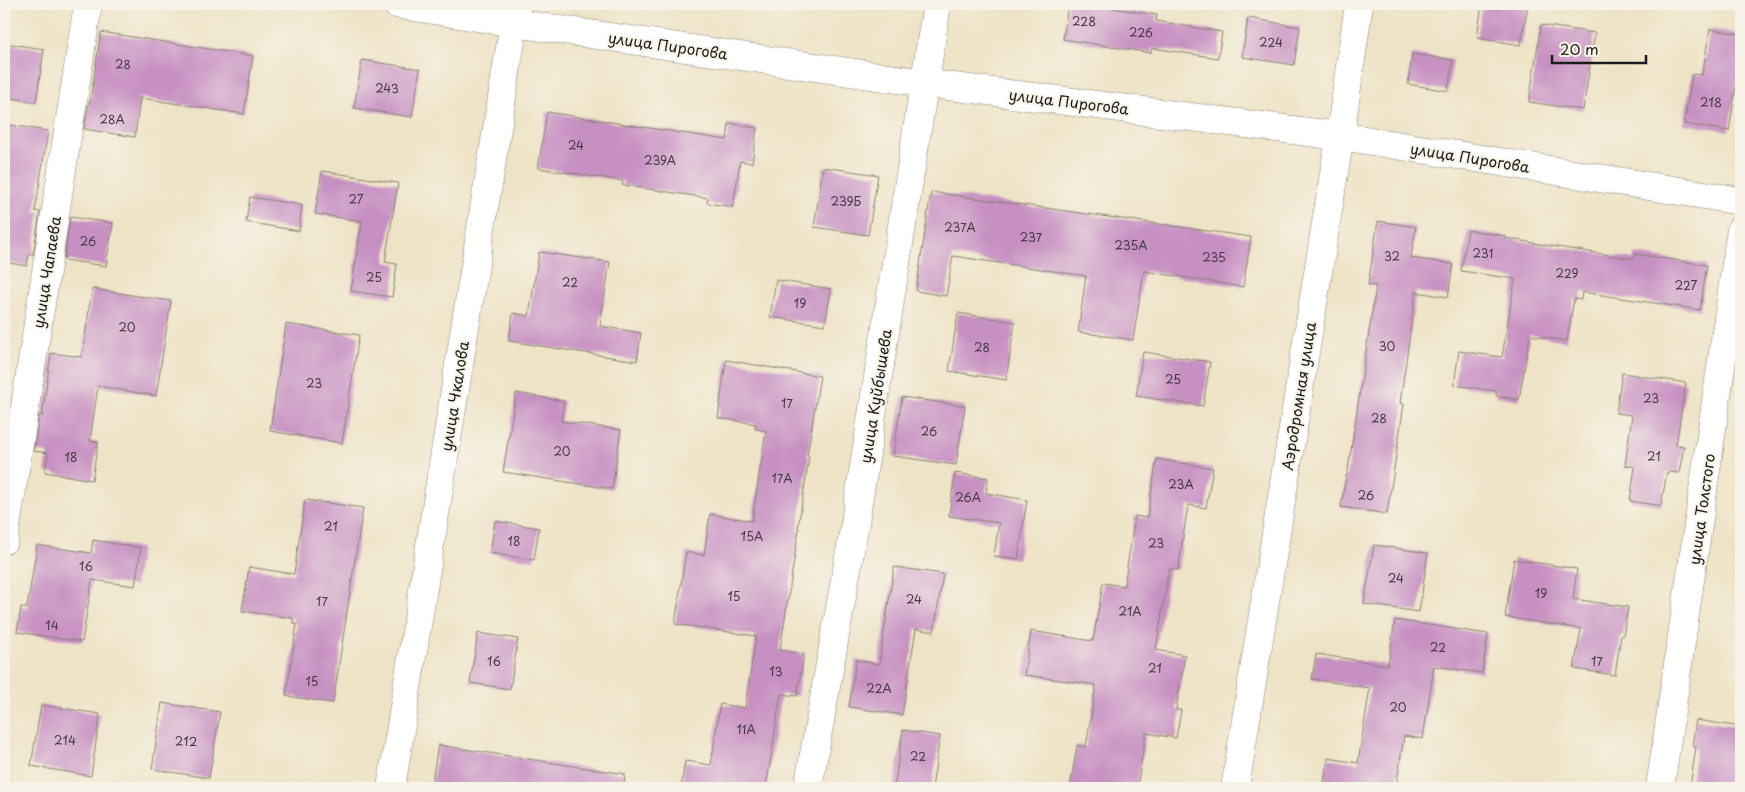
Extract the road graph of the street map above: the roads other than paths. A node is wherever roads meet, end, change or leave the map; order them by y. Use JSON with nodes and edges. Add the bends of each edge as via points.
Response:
{"nodes":[{"id":1,"x":88,"y":4,"type":"edge"},
{"id":2,"x":396,"y":4,"type":"edge"},
{"id":3,"x":937,"y":4,"type":"edge"},
{"id":4,"x":1359,"y":4,"type":"edge"},
{"id":5,"x":516,"y":13,"type":"edge"},
{"id":6,"x":924,"y":83,"type":"junction"},
{"id":7,"x":1340,"y":136,"type":"junction"},
{"id":8,"x":1741,"y":201,"type":"edge"},
{"id":9,"x":1741,"y":229,"type":"edge"},
{"id":10,"x":4,"y":540,"type":"edge"},
{"id":11,"x":391,"y":788,"type":"edge"},
{"id":12,"x":808,"y":788,"type":"edge"},
{"id":13,"x":1235,"y":788,"type":"edge"},
{"id":14,"x":1660,"y":788,"type":"edge"}],
"edges":[{"from":1,"to":10,"type":"street","name":"улица Чапаева"},
{"from":2,"to":5,"type":"street","name":"улица Пирогова"},
{"from":3,"to":6,"type":"street","name":"улица Куйбышева"},
{"from":4,"to":7,"type":"street","name":"Аэродромная улица"},
{"from":5,"to":6,"type":"street","name":"улица Пирогова"},
{"from":5,"to":11,"type":"street","name":"улица Чкалова"},
{"from":6,"to":7,"type":"street","name":"улица Пирогова"},
{"from":6,"to":12,"type":"street","name":"улица Куйбышева","via":[[854,529]]},
{"from":7,"to":8,"type":"street","name":"улица Пирогова"},
{"from":7,"to":13,"type":"street","name":"Аэродромная улица"},
{"from":9,"to":14,"type":"street","name":"улица Толстого"}]}
